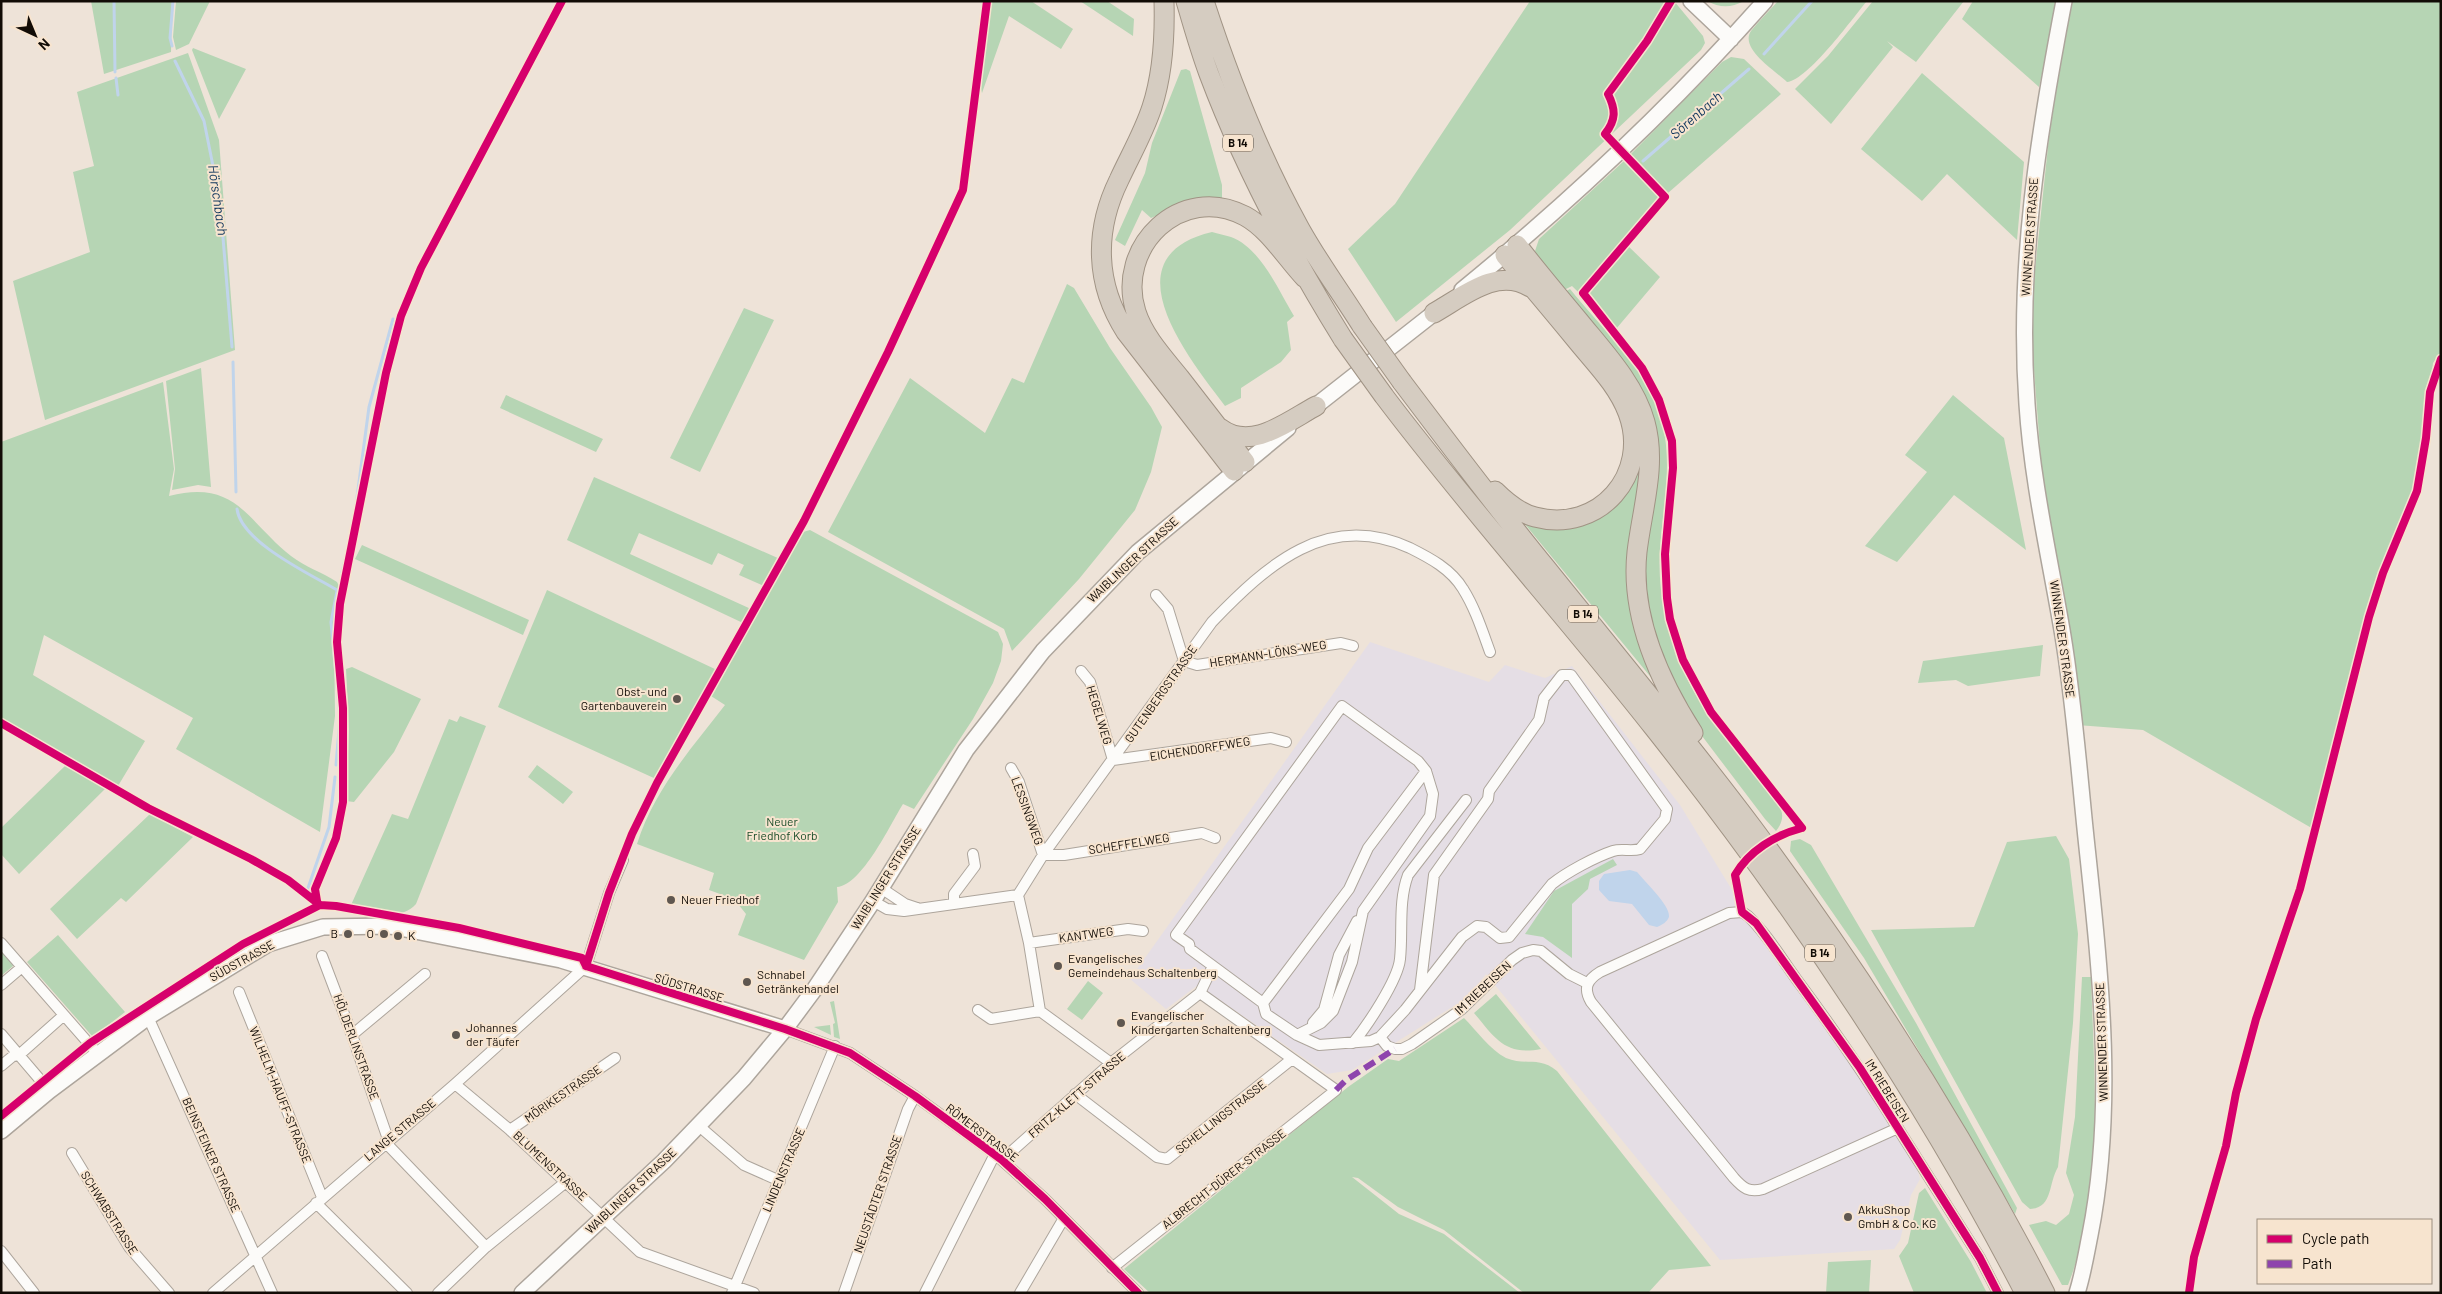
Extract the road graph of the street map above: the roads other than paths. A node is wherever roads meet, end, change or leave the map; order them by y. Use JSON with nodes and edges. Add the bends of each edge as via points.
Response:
{"nodes":[{"id":1,"x":1164,"y":1,"type":"edge"},
{"id":2,"x":1186,"y":1,"type":"edge"},
{"id":3,"x":1204,"y":1,"type":"edge"},
{"id":4,"x":1691,"y":1,"type":"edge"},
{"id":5,"x":1765,"y":1,"type":"edge"},
{"id":6,"x":2064,"y":1,"type":"edge"},
{"id":7,"x":1731,"y":39,"type":"junction"},
{"id":8,"x":1511,"y":250,"type":"junction"},
{"id":9,"x":1305,"y":278,"type":"junction"},
{"id":10,"x":1533,"y":288,"type":"junction"},
{"id":11,"x":1434,"y":313,"type":"junction"},
{"id":12,"x":1316,"y":406,"type":"junction"},
{"id":13,"x":1217,"y":426,"type":"junction"},
{"id":14,"x":1240,"y":466,"type":"junction"},
{"id":15,"x":1467,"y":468,"type":"junction"},
{"id":16,"x":1156,"y":595,"type":"dead end"},
{"id":17,"x":1353,"y":646,"type":"dead end"},
{"id":18,"x":1490,"y":652,"type":"dead end"},
{"id":19,"x":1184,"y":660,"type":"junction"},
{"id":20,"x":1081,"y":671,"type":"dead end"},
{"id":21,"x":1286,"y":742,"type":"dead end"},
{"id":22,"x":1113,"y":760,"type":"junction"},
{"id":23,"x":1701,"y":760,"type":"junction"},
{"id":24,"x":1011,"y":768,"type":"dead end"},
{"id":25,"x":1426,"y":771,"type":"junction"},
{"id":26,"x":1466,"y":800,"type":"dead end"},
{"id":27,"x":1215,"y":838,"type":"dead end"},
{"id":28,"x":973,"y":854,"type":"dead end"},
{"id":29,"x":1042,"y":855,"type":"junction"},
{"id":30,"x":622,"y":860,"type":"dead end"},
{"id":31,"x":877,"y":895,"type":"junction"},
{"id":32,"x":1018,"y":895,"type":"junction"},
{"id":33,"x":954,"y":903,"type":"junction"},
{"id":34,"x":923,"y":908,"type":"junction"},
{"id":35,"x":1363,"y":911,"type":"junction"},
{"id":36,"x":1143,"y":931,"type":"dead end"},
{"id":37,"x":1,"y":942,"type":"edge"},
{"id":38,"x":1029,"y":943,"type":"junction"},
{"id":39,"x":322,"y":956,"type":"dead end"},
{"id":40,"x":22,"y":966,"type":"junction"},
{"id":41,"x":586,"y":966,"type":"junction"},
{"id":42,"x":1213,"y":966,"type":"junction"},
{"id":43,"x":425,"y":974,"type":"dead end"},
{"id":44,"x":1587,"y":983,"type":"junction"},
{"id":45,"x":1,"y":985,"type":"edge"},
{"id":46,"x":1420,"y":990,"type":"junction"},
{"id":47,"x":239,"y":992,"type":"dead end"},
{"id":48,"x":1200,"y":994,"type":"junction"},
{"id":49,"x":1263,"y":1003,"type":"junction"},
{"id":50,"x":978,"y":1010,"type":"dead end"},
{"id":51,"x":1040,"y":1011,"type":"junction"},
{"id":52,"x":64,"y":1015,"type":"junction"},
{"id":53,"x":148,"y":1017,"type":"junction"},
{"id":54,"x":786,"y":1029,"type":"junction"},
{"id":55,"x":1308,"y":1029,"type":"junction"},
{"id":56,"x":1,"y":1034,"type":"edge"},
{"id":57,"x":352,"y":1035,"type":"junction"},
{"id":58,"x":1297,"y":1035,"type":"junction"},
{"id":59,"x":1380,"y":1036,"type":"junction"},
{"id":60,"x":1353,"y":1043,"type":"junction"},
{"id":61,"x":835,"y":1046,"type":"junction"},
{"id":62,"x":19,"y":1054,"type":"junction"},
{"id":63,"x":98,"y":1054,"type":"junction"},
{"id":64,"x":615,"y":1058,"type":"dead end"},
{"id":65,"x":1292,"y":1059,"type":"junction"},
{"id":66,"x":1111,"y":1063,"type":"junction"},
{"id":67,"x":1,"y":1066,"type":"edge"},
{"id":68,"x":42,"y":1082,"type":"dead end"},
{"id":69,"x":455,"y":1084,"type":"junction"},
{"id":70,"x":1075,"y":1094,"type":"junction"},
{"id":71,"x":915,"y":1096,"type":"junction"},
{"id":72,"x":699,"y":1126,"type":"junction"},
{"id":73,"x":1898,"y":1128,"type":"junction"},
{"id":74,"x":510,"y":1130,"type":"junction"},
{"id":75,"x":1,"y":1131,"type":"edge"},
{"id":76,"x":386,"y":1141,"type":"junction"},
{"id":77,"x":72,"y":1153,"type":"dead end"},
{"id":78,"x":998,"y":1157,"type":"junction"},
{"id":79,"x":567,"y":1181,"type":"junction"},
{"id":80,"x":780,"y":1181,"type":"junction"},
{"id":81,"x":319,"y":1200,"type":"junction"},
{"id":82,"x":603,"y":1217,"type":"junction"},
{"id":83,"x":1064,"y":1218,"type":"junction"},
{"id":84,"x":486,"y":1247,"type":"junction"},
{"id":85,"x":1,"y":1251,"type":"edge"},
{"id":86,"x":255,"y":1256,"type":"junction"},
{"id":87,"x":1112,"y":1268,"type":"junction"},
{"id":88,"x":2079,"y":1286,"type":"edge"},
{"id":89,"x":734,"y":1289,"type":"edge"},
{"id":90,"x":34,"y":1293,"type":"edge"},
{"id":91,"x":169,"y":1293,"type":"edge"},
{"id":92,"x":213,"y":1293,"type":"edge"},
{"id":93,"x":272,"y":1293,"type":"edge"},
{"id":94,"x":407,"y":1293,"type":"edge"},
{"id":95,"x":438,"y":1293,"type":"edge"},
{"id":96,"x":522,"y":1293,"type":"edge"},
{"id":97,"x":754,"y":1293,"type":"edge"},
{"id":98,"x":844,"y":1293,"type":"edge"},
{"id":99,"x":925,"y":1293,"type":"edge"},
{"id":100,"x":1020,"y":1293,"type":"edge"},
{"id":101,"x":1138,"y":1293,"type":"edge"},
{"id":102,"x":1998,"y":1293,"type":"edge"},
{"id":103,"x":2025,"y":1293,"type":"edge"},
{"id":104,"x":2046,"y":1293,"type":"edge"}],
"edges":[{"from":1,"to":14,"type":"highway","via":[[1162,58],[1152,108],[1118,181],[1103,224],[1100,248],[1103,281],[1112,307],[1131,340]]},
{"from":2,"to":9,"type":"highway","number":"B 14","via":[[1209,74],[1237,141]]},
{"from":3,"to":15,"type":"highway","number":"B 14","bridge":true,"via":[[1252,133],[1302,232],[1362,326]]},
{"from":4,"to":7,"type":"street"},
{"from":5,"to":7,"type":"street","name":"WAIBLINGER STRASSE"},
{"from":6,"to":88,"type":"street","name":"WINNENDER STRASSE","via":[[2034,168],[2024,319],[2027,405],[2036,487],[2064,641],[2102,1010],[2104,1119],[2101,1171]]},
{"from":7,"to":8,"type":"street","name":"WAIBLINGER STRASSE","via":[[1620,152]]},
{"from":8,"to":10,"type":"highway"},
{"from":8,"to":11,"type":"street","name":"WAIBLINGER STRASSE"},
{"from":8,"to":23,"type":"highway","via":[[1617,368],[1639,405],[1645,423],[1650,464],[1637,555],[1639,603],[1652,656],[1678,710],[1698,740]]},
{"from":9,"to":13,"type":"highway","via":[[1258,225],[1229,210],[1196,208],[1180,213],[1166,220],[1145,241],[1133,272],[1132,300],[1136,314],[1156,348]]},
{"from":9,"to":103,"type":"highway","number":"B 14","bridge":true,"via":[[1384,396],[1651,724],[1778,892],[1904,1080],[1976,1201]]},
{"from":10,"to":11,"type":"highway","via":[[1511,279],[1495,280]]},
{"from":10,"to":15,"type":"highway","via":[[1601,370],[1628,412],[1634,438],[1626,477],[1619,489],[1600,507],[1573,519],[1553,520],[1533,517],[1518,510]]},
{"from":11,"to":12,"type":"street","name":"WAIBLINGER STRASSE"},
{"from":12,"to":13,"type":"highway","via":[[1264,434],[1252,437],[1236,436]]},
{"from":12,"to":14,"type":"street","name":"WAIBLINGER STRASSE"},
{"from":13,"to":14,"type":"highway"},
{"from":14,"to":31,"type":"street","name":"WAIBLINGER STRASSE","via":[[1132,558],[1043,651],[966,750]]},
{"from":15,"to":23,"type":"highway","number":"B 14"},
{"from":16,"to":19,"type":"street","via":[[1168,609]]},
{"from":17,"to":19,"type":"street","name":"HERMANN-LÖNS-WEG","via":[[1340,643],[1196,665]]},
{"from":18,"to":19,"type":"street","name":"GUTENBERGSTRASSE","via":[[1476,612],[1448,571],[1430,558],[1400,544],[1355,535],[1321,540],[1287,557],[1212,622]]},
{"from":19,"to":22,"type":"street","name":"GUTENBERGSTRASSE"},
{"from":20,"to":22,"type":"street","name":"HEGELWEG","via":[[1090,682]]},
{"from":21,"to":22,"type":"street","name":"EICHENDORFFWEG","via":[[1271,738]]},
{"from":22,"to":29,"type":"street","name":"GUTENBERGSTRASSE"},
{"from":23,"to":104,"type":"highway","number":"B 14","via":[[1826,929],[1908,1053],[1992,1193]]},
{"from":24,"to":29,"type":"street","name":"LESSINGWEG","via":[[1019,782]]},
{"from":25,"to":35,"type":"street","via":[[1433,794],[1430,816]]},
{"from":25,"to":42,"type":"street","via":[[1418,760],[1342,706],[1176,935],[1189,944],[1190,950]]},
{"from":25,"to":49,"type":"street","via":[[1368,848],[1348,888]]},
{"from":26,"to":60,"type":"street","via":[[1408,875],[1403,889],[1400,962],[1388,989]]},
{"from":27,"to":29,"type":"street","name":"SCHEFFELWEG","via":[[1202,832],[1064,855]]},
{"from":28,"to":33,"type":"street","via":[[975,866],[954,894]]},
{"from":29,"to":32,"type":"street","name":"GUTENBERGSTRASSE"},
{"from":30,"to":41,"type":"street"},
{"from":31,"to":34,"type":"street"},
{"from":31,"to":34,"type":"street","via":[[895,911]]},
{"from":31,"to":54,"type":"street","name":"WAIBLINGER STRASSE"},
{"from":32,"to":33,"type":"street"},
{"from":32,"to":38,"type":"street"},
{"from":33,"to":34,"type":"street"},
{"from":35,"to":55,"type":"street","via":[[1339,955],[1324,1010]]},
{"from":35,"to":55,"type":"street","via":[[1352,962],[1333,1011],[1325,1020]]},
{"from":36,"to":38,"type":"street","name":"KANTWEG","via":[[1128,929]]},
{"from":37,"to":40,"type":"street"},
{"from":38,"to":51,"type":"street"},
{"from":39,"to":57,"type":"street","name":"HÖLDERLINSTRASSE"},
{"from":40,"to":45,"type":"street"},
{"from":40,"to":52,"type":"street"},
{"from":41,"to":53,"type":"street","name":"SÜDSTRASSE","via":[[390,926],[323,926],[268,944]]},
{"from":41,"to":54,"type":"street","name":"SÜDSTRASSE"},
{"from":41,"to":69,"type":"street","name":"LANGE STRASSE"},
{"from":42,"to":48,"type":"street"},
{"from":42,"to":49,"type":"street"},
{"from":43,"to":57,"type":"street"},
{"from":44,"to":59,"type":"street","name":"IM RIEBEISEN","via":[[1533,950],[1512,960],[1462,1009],[1412,1044],[1395,1049],[1387,1046]]},
{"from":44,"to":73,"type":"street","name":"IM RIEBEISEN","via":[[1586,991],[1591,1002],[1746,1190],[1763,1189]]},
{"from":44,"to":73,"type":"street","name":"IM RIEBEISEN","via":[[1600,972],[1712,920],[1742,912],[1756,923],[1832,1027]]},
{"from":46,"to":46,"type":"street","via":[[1434,875],[1539,720],[1544,698],[1562,674],[1571,676],[1662,801],[1668,814],[1640,850],[1615,850],[1556,881],[1509,937],[1500,938],[1486,927],[1477,926],[1462,937]]},
{"from":46,"to":59,"type":"street"},
{"from":47,"to":81,"type":"street","name":"WILHELM-HAUFF-STRASSE"},
{"from":48,"to":65,"type":"street"},
{"from":48,"to":66,"type":"street","name":"FRITZ-KLETT-STRASSE"},
{"from":49,"to":58,"type":"street","via":[[1266,1014]]},
{"from":50,"to":51,"type":"street","via":[[991,1019]]},
{"from":51,"to":66,"type":"street"},
{"from":52,"to":62,"type":"street"},
{"from":52,"to":63,"type":"street"},
{"from":53,"to":63,"type":"street","name":"SÜDSTRASSE"},
{"from":53,"to":86,"type":"street","name":"BEINSTEINER STRASSE"},
{"from":54,"to":61,"type":"street","name":"RÖMERSTRASSE"},
{"from":54,"to":72,"type":"street","name":"WAIBLINGER STRASSE"},
{"from":55,"to":58,"type":"street"},
{"from":56,"to":62,"type":"street"},
{"from":57,"to":76,"type":"street","name":"HÖLDERLINSTRASSE"},
{"from":58,"to":60,"type":"street","via":[[1319,1045]]},
{"from":59,"to":60,"type":"street","via":[[1372,1041]]},
{"from":61,"to":71,"type":"street","name":"RÖMERSTRASSE"},
{"from":61,"to":80,"type":"street","name":"LINDENSTRASSE"},
{"from":62,"to":67,"type":"street"},
{"from":62,"to":68,"type":"street"},
{"from":63,"to":75,"type":"street","name":"SÜDSTRASSE"},
{"from":64,"to":74,"type":"street","name":"MÖRIKESTRASSE"},
{"from":65,"to":70,"type":"street","name":"SCHELLINGSTRASSE","via":[[1167,1159],[1157,1157]]},
{"from":65,"to":87,"type":"street","name":"ALBRECHT-DÜRER-STRASSE","via":[[1336,1090]]},
{"from":66,"to":70,"type":"street","name":"FRITZ-KLETT-STRASSE"},
{"from":69,"to":74,"type":"street","name":"BLUMENSTRASSE"},
{"from":69,"to":76,"type":"street","name":"LANGE STRASSE"},
{"from":70,"to":78,"type":"street","name":"FRITZ-KLETT-STRASSE"},
{"from":71,"to":78,"type":"street","name":"RÖMERSTRASSE"},
{"from":71,"to":98,"type":"street","name":"NEUSTÄDTER STRASSE","via":[[908,1108]]},
{"from":72,"to":80,"type":"street","via":[[744,1165]]},
{"from":72,"to":82,"type":"street","name":"WAIBLINGER STRASSE"},
{"from":73,"to":102,"type":"street","name":"IM RIEBEISEN","via":[[1980,1258]]},
{"from":74,"to":79,"type":"street","name":"BLUMENSTRASSE"},
{"from":76,"to":81,"type":"street","name":"LANGE STRASSE"},
{"from":76,"to":84,"type":"street","name":"HÖLDERLINSTRASSE"},
{"from":77,"to":91,"type":"street","name":"SCHWABSTRASSE","via":[[128,1247]]},
{"from":78,"to":83,"type":"street","name":"RÖMERSTRASSE"},
{"from":78,"to":99,"type":"street","name":"FRITZ-KLETT-STRASSE"},
{"from":79,"to":82,"type":"street","name":"BLUMENSTRASSE"},
{"from":79,"to":84,"type":"street"},
{"from":80,"to":89,"type":"street","name":"LINDENSTRASSE"},
{"from":81,"to":86,"type":"street","name":"LANGE STRASSE"},
{"from":81,"to":94,"type":"street","name":"WILHELM-HAUFF-STRASSE"},
{"from":82,"to":89,"type":"street","name":"BLUMENSTRASSE","via":[[640,1252]]},
{"from":82,"to":96,"type":"street","name":"WAIBLINGER STRASSE"},
{"from":83,"to":87,"type":"street","name":"RÖMERSTRASSE"},
{"from":83,"to":100,"type":"street"},
{"from":84,"to":95,"type":"street"},
{"from":85,"to":90,"type":"street"},
{"from":86,"to":92,"type":"street","name":"LANGE STRASSE"},
{"from":86,"to":93,"type":"street","name":"BEINSTEINER STRASSE"},
{"from":87,"to":101,"type":"street","name":"RÖMERSTRASSE"},
{"from":89,"to":97,"type":"street","name":"BLUMENSTRASSE"}]}
